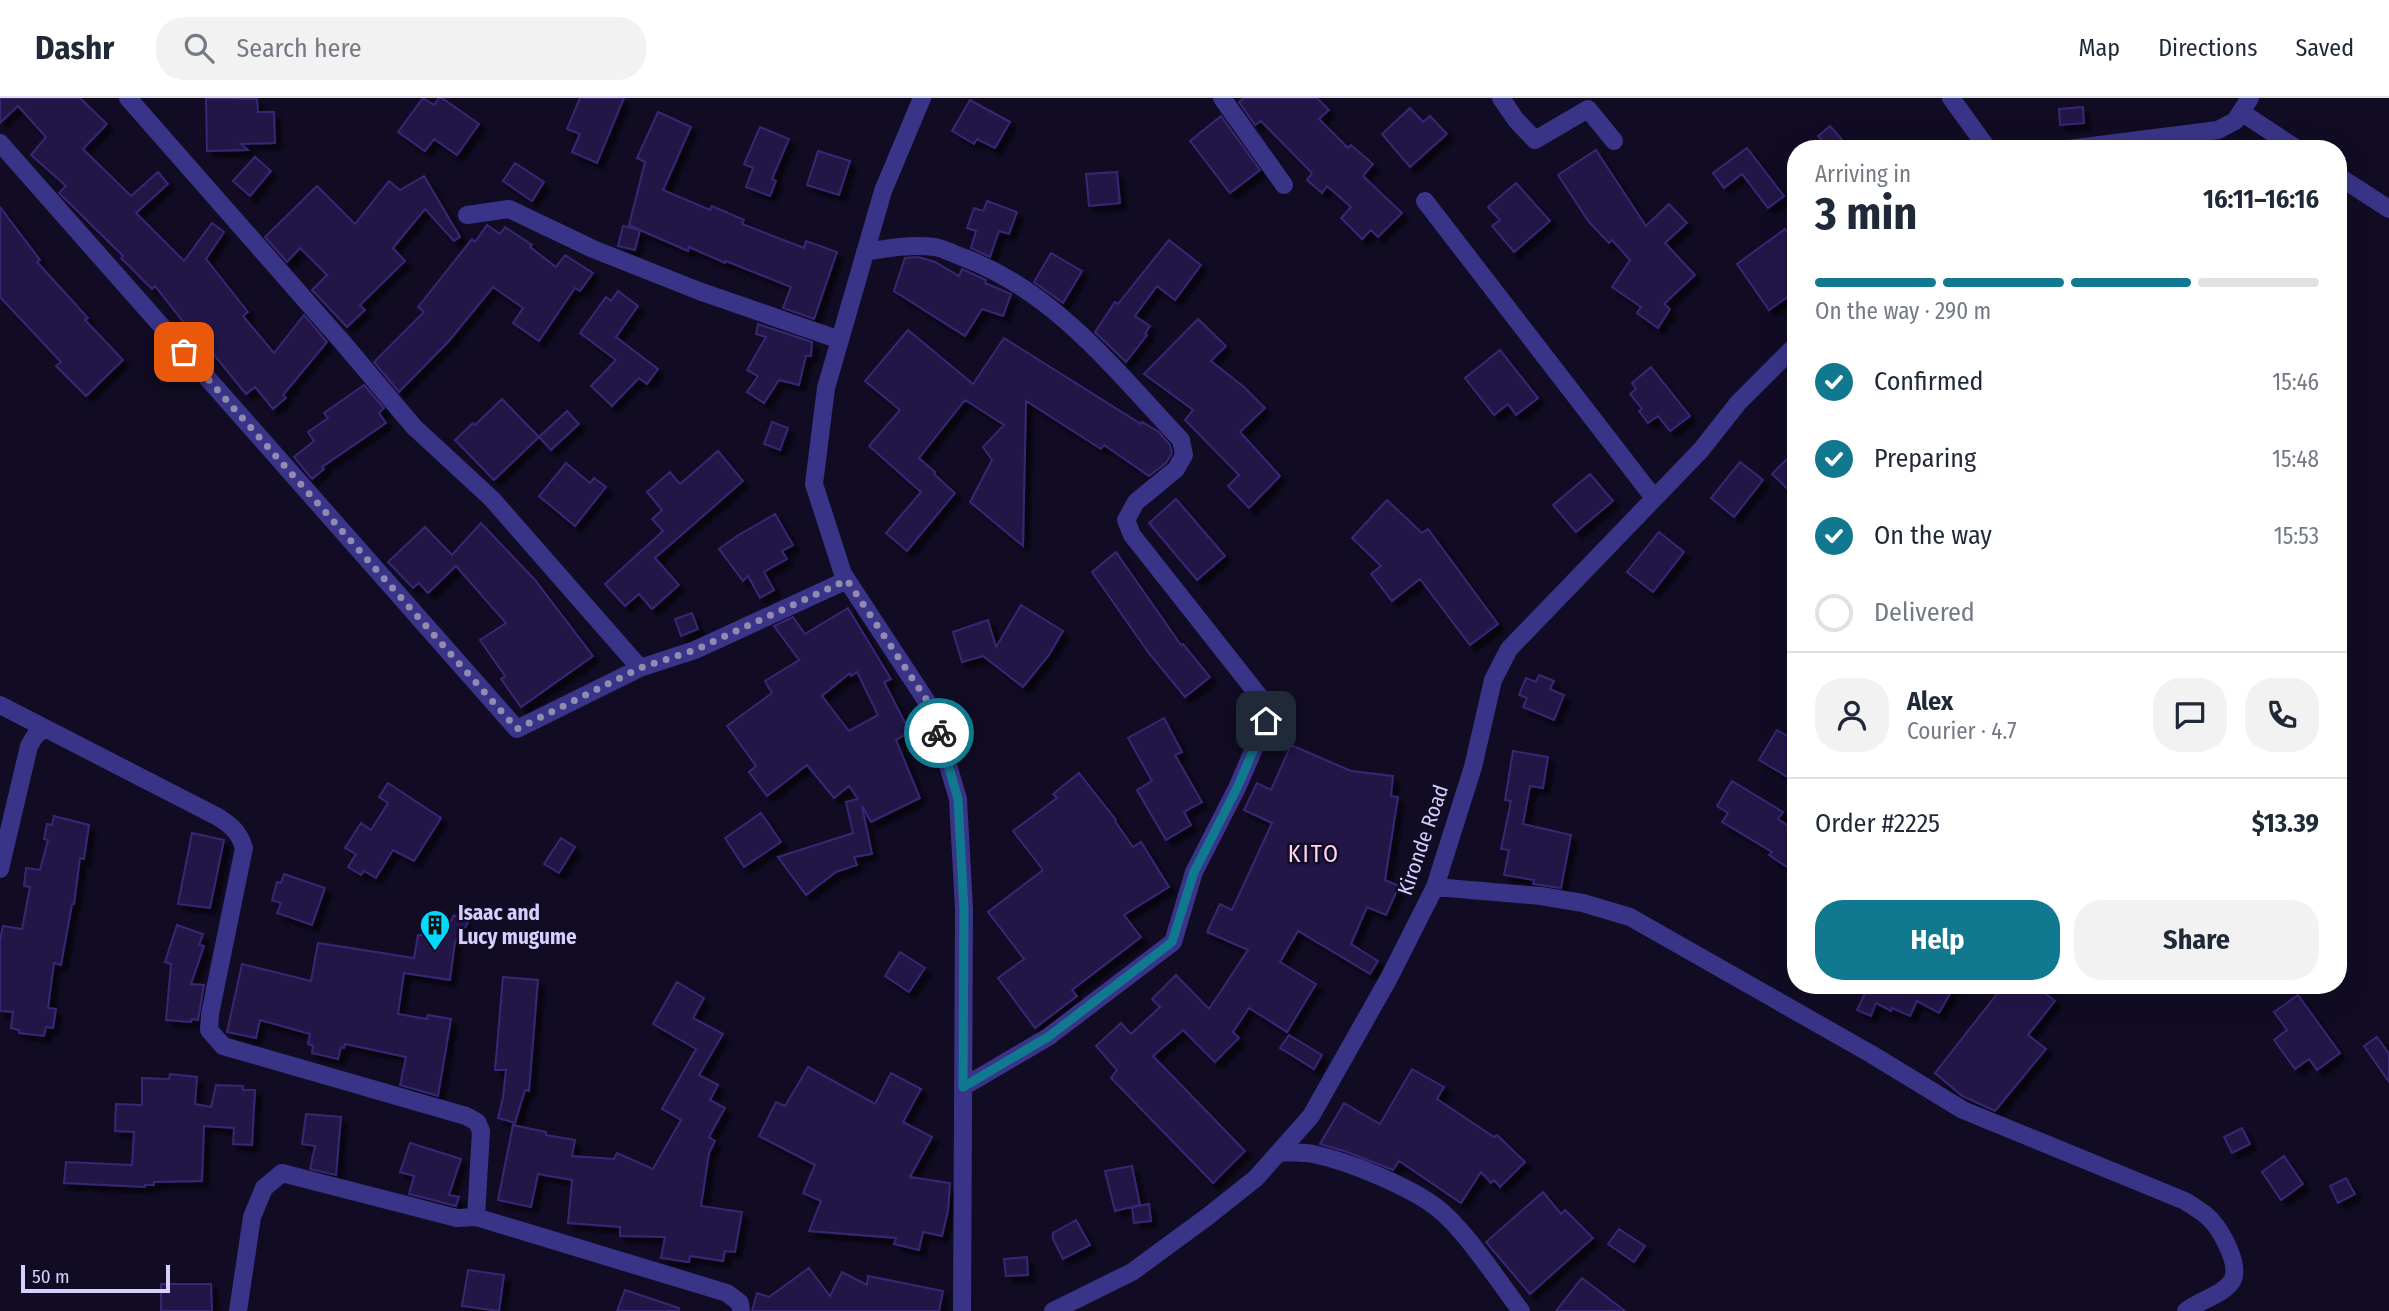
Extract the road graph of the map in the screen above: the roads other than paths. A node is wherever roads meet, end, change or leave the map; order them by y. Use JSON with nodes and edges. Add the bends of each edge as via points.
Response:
{"nodes":[{"id":1,"x":128,"y":98,"type":"edge"},
{"id":2,"x":922,"y":98,"type":"edge"},
{"id":3,"x":1222,"y":98,"type":"edge"},
{"id":4,"x":1501,"y":98,"type":"edge"},
{"id":5,"x":1951,"y":98,"type":"edge"},
{"id":6,"x":2246,"y":105,"type":"edge"},
{"id":7,"x":1981,"y":140,"type":"edge"},
{"id":8,"x":2139,"y":140,"type":"edge"},
{"id":9,"x":2287,"y":140,"type":"edge"},
{"id":10,"x":1614,"y":141,"type":"dead end"},
{"id":11,"x":0,"y":142,"type":"edge"},
{"id":12,"x":2347,"y":182,"type":"edge"},
{"id":13,"x":1284,"y":184,"type":"dead end"},
{"id":14,"x":1425,"y":201,"type":"dead end"},
{"id":15,"x":2388,"y":208,"type":"edge"},
{"id":16,"x":467,"y":215,"type":"dead end"},
{"id":17,"x":866,"y":252,"type":"junction"},
{"id":18,"x":840,"y":340,"type":"junction"},
{"id":19,"x":1787,"y":354,"type":"edge"},
{"id":20,"x":1654,"y":498,"type":"junction"},
{"id":21,"x":847,"y":580,"type":"junction"},
{"id":22,"x":640,"y":668,"type":"junction"},
{"id":23,"x":0,"y":705,"type":"edge"},
{"id":24,"x":45,"y":728,"type":"junction"},
{"id":25,"x":0,"y":869,"type":"edge"},
{"id":26,"x":1435,"y":887,"type":"junction"},
{"id":27,"x":963,"y":1087,"type":"junction"},
{"id":28,"x":1281,"y":1152,"type":"junction"},
{"id":29,"x":477,"y":1217,"type":"junction"},
{"id":30,"x":237,"y":1311,"type":"edge"},
{"id":31,"x":741,"y":1311,"type":"edge"},
{"id":32,"x":962,"y":1311,"type":"edge"},
{"id":33,"x":1053,"y":1311,"type":"edge"},
{"id":34,"x":1521,"y":1311,"type":"edge"},
{"id":35,"x":2186,"y":1311,"type":"edge"}],
"edges":[{"from":1,"to":22,"type":"street","via":[[414,427],[492,499]]},
{"from":2,"to":17,"type":"street","via":[[883,191]]},
{"from":3,"to":13,"type":"street"},
{"from":4,"to":10,"type":"street","via":[[1535,140],[1588,109]]},
{"from":5,"to":7,"type":"street"},
{"from":6,"to":8,"type":"street","via":[[2235,121],[2218,130]]},
{"from":6,"to":9,"type":"street"},
{"from":11,"to":22,"type":"street","via":[[517,729]]},
{"from":12,"to":15,"type":"street"},
{"from":14,"to":20,"type":"street"},
{"from":16,"to":18,"type":"street","via":[[509,209],[699,291]]},
{"from":17,"to":18,"type":"street"},
{"from":17,"to":27,"type":"street","via":[[936,247],[1017,282],[1084,338],[1181,440],[1184,455],[1176,469],[1136,502],[1126,520],[1132,535],[1263,701],[1266,721],[1194,872],[1172,942],[1048,1037]]},
{"from":18,"to":21,"type":"street","via":[[826,388],[814,484]]},
{"from":19,"to":20,"type":"street","name":"Kironde Road"},
{"from":20,"to":26,"type":"street","name":"Kironde Road","via":[[1509,649],[1493,680],[1473,767]]},
{"from":21,"to":22,"type":"street","via":[[695,650]]},
{"from":21,"to":27,"type":"street","via":[[932,708],[958,799],[964,909]]},
{"from":23,"to":24,"type":"street"},
{"from":24,"to":25,"type":"street","via":[[29,746]]},
{"from":24,"to":29,"type":"street","via":[[218,817],[240,837],[244,848],[209,1014],[209,1030],[215,1038],[223,1046],[466,1115],[477,1122],[481,1131]]},
{"from":26,"to":28,"type":"street","name":"Kironde Road","via":[[1311,1116]]},
{"from":26,"to":35,"type":"street","via":[[1551,898],[1630,917],[1963,1110],[2185,1201],[2212,1221],[2234,1271],[2232,1280],[2219,1292]]},
{"from":27,"to":32,"type":"street"},
{"from":28,"to":33,"type":"street","name":"Kironde Road","via":[[1256,1178],[1132,1272]]},
{"from":28,"to":34,"type":"street","via":[[1313,1154],[1344,1164],[1437,1208]]},
{"from":29,"to":30,"type":"street","via":[[457,1218],[282,1173],[264,1188],[252,1217]]},
{"from":29,"to":31,"type":"street","via":[[727,1293],[740,1303]]}]}
